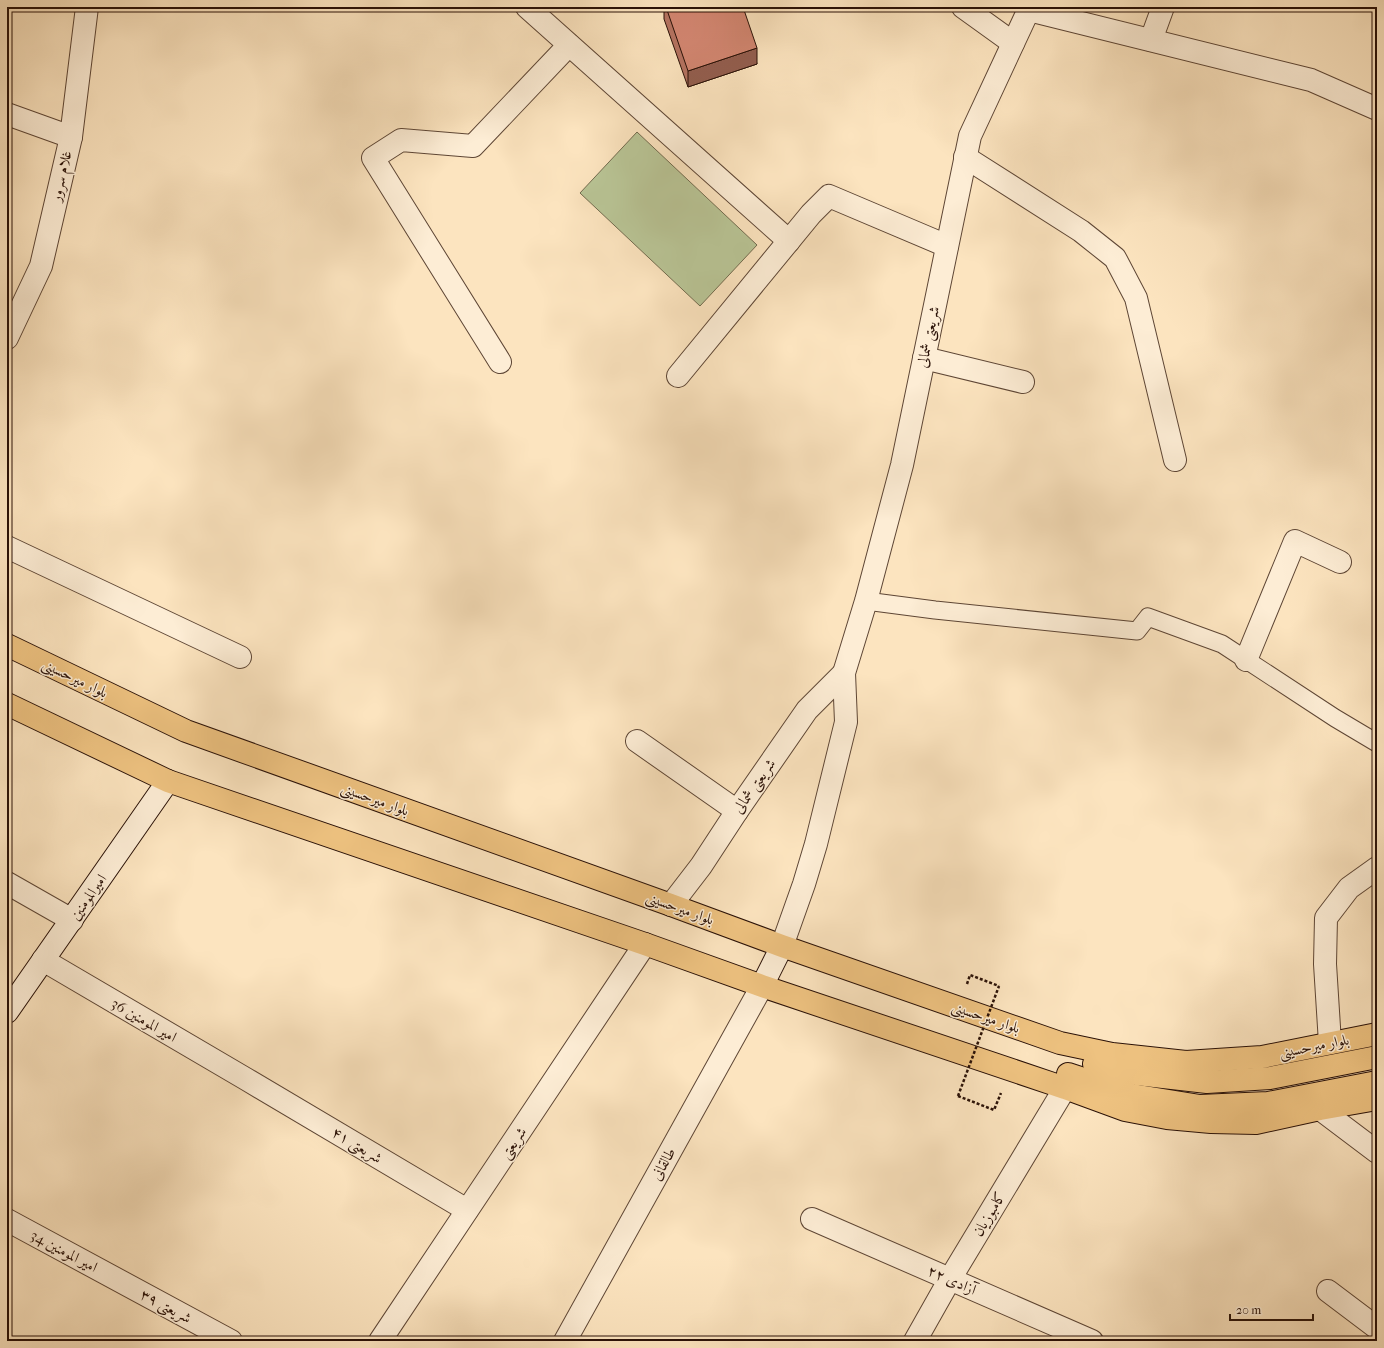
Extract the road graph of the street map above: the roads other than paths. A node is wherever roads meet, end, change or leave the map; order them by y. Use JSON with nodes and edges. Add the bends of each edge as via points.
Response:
{"nodes":[{"id":1,"x":88,"y":7,"type":"edge"},
{"id":2,"x":527,"y":7,"type":"edge"},
{"id":3,"x":963,"y":7,"type":"edge"},
{"id":4,"x":1163,"y":7,"type":"edge"},
{"id":5,"x":1030,"y":8,"type":"edge"},
{"id":6,"x":1151,"y":40,"type":"junction"},
{"id":7,"x":1013,"y":43,"type":"junction"},
{"id":8,"x":570,"y":45,"type":"junction"},
{"id":9,"x":1377,"y":110,"type":"edge"},
{"id":10,"x":7,"y":114,"type":"edge"},
{"id":11,"x":71,"y":137,"type":"junction"},
{"id":12,"x":965,"y":157,"type":"junction"},
{"id":13,"x":789,"y":241,"type":"junction"},
{"id":14,"x":947,"y":246,"type":"junction"},
{"id":15,"x":7,"y":338,"type":"edge"},
{"id":16,"x":924,"y":358,"type":"junction"},
{"id":17,"x":500,"y":362,"type":"dead end"},
{"id":18,"x":678,"y":376,"type":"dead end"},
{"id":19,"x":1023,"y":382,"type":"dead end"},
{"id":20,"x":1175,"y":460,"type":"dead end"},
{"id":21,"x":7,"y":547,"type":"edge"},
{"id":22,"x":1340,"y":562,"type":"dead end"},
{"id":23,"x":866,"y":601,"type":"junction"},
{"id":24,"x":7,"y":645,"type":"edge"},
{"id":25,"x":240,"y":657,"type":"dead end"},
{"id":26,"x":1246,"y":660,"type":"junction"},
{"id":27,"x":844,"y":673,"type":"junction"},
{"id":28,"x":7,"y":704,"type":"edge"},
{"id":29,"x":638,"y":741,"type":"dead end"},
{"id":30,"x":1377,"y":742,"type":"edge"},
{"id":31,"x":168,"y":781,"type":"junction"},
{"id":32,"x":737,"y":811,"type":"junction"},
{"id":33,"x":1377,"y":868,"type":"edge"},
{"id":34,"x":7,"y":883,"type":"edge"},
{"id":35,"x":671,"y":905,"type":"junction"},
{"id":36,"x":72,"y":920,"type":"junction"},
{"id":37,"x":645,"y":944,"type":"junction"},
{"id":38,"x":782,"y":946,"type":"junction"},
{"id":39,"x":43,"y":960,"type":"junction"},
{"id":40,"x":872,"y":977,"type":"junction"},
{"id":41,"x":762,"y":986,"type":"junction"},
{"id":42,"x":7,"y":1012,"type":"edge"},
{"id":43,"x":860,"y":1019,"type":"junction"},
{"id":44,"x":1377,"y":1034,"type":"edge"},
{"id":45,"x":1330,"y":1042,"type":"junction"},
{"id":46,"x":1377,"y":1057,"type":"edge"},
{"id":47,"x":246,"y":1079,"type":"joint"},
{"id":48,"x":1377,"y":1082,"type":"edge"},
{"id":49,"x":1065,"y":1088,"type":"junction"},
{"id":50,"x":1377,"y":1099,"type":"edge"},
{"id":51,"x":1319,"y":1101,"type":"junction"},
{"id":52,"x":1377,"y":1152,"type":"edge"},
{"id":53,"x":468,"y":1210,"type":"junction"},
{"id":54,"x":812,"y":1219,"type":"dead end"},
{"id":55,"x":7,"y":1220,"type":"edge"},
{"id":56,"x":950,"y":1279,"type":"junction"},
{"id":57,"x":122,"y":1282,"type":"joint"},
{"id":58,"x":1328,"y":1291,"type":"dead end"},
{"id":59,"x":1377,"y":1328,"type":"edge"},
{"id":60,"x":231,"y":1341,"type":"edge"},
{"id":61,"x":380,"y":1341,"type":"edge"},
{"id":62,"x":564,"y":1341,"type":"edge"},
{"id":63,"x":916,"y":1341,"type":"edge"},
{"id":64,"x":1092,"y":1341,"type":"edge"}],
"edges":[{"from":1,"to":11,"type":"street","name":"غلام سرور"},
{"from":2,"to":8,"type":"street"},
{"from":3,"to":7,"type":"street"},
{"from":4,"to":6,"type":"street"},
{"from":5,"to":6,"type":"street"},
{"from":5,"to":7,"type":"street","name":"شریعتی شمالی"},
{"from":6,"to":9,"type":"street","via":[[1311,80]]},
{"from":7,"to":12,"type":"street","name":"شریعتی شمالی","via":[[970,136]]},
{"from":8,"to":13,"type":"street"},
{"from":8,"to":17,"type":"street","via":[[473,146],[400,140],[373,158]]},
{"from":10,"to":11,"type":"street"},
{"from":11,"to":15,"type":"street","name":"غلام سرور","via":[[41,266]]},
{"from":12,"to":14,"type":"street","name":"شریعتی شمالی"},
{"from":12,"to":20,"type":"street","via":[[1081,231],[1115,258],[1136,298]]},
{"from":13,"to":14,"type":"street","via":[[828,196]]},
{"from":13,"to":18,"type":"street"},
{"from":14,"to":16,"type":"street","name":"شریعتی شمالی"},
{"from":16,"to":19,"type":"street"},
{"from":16,"to":23,"type":"street","name":"شریعتی شمالی","via":[[902,465]]},
{"from":21,"to":25,"type":"street"},
{"from":22,"to":26,"type":"street","via":[[1295,541]]},
{"from":23,"to":26,"type":"lane","via":[[1137,631],[1148,617],[1222,644]]},
{"from":23,"to":27,"type":"street","name":"شریعتی شمالی"},
{"from":24,"to":35,"type":"main road","name":"بلوار میرحسینی","via":[[186,731]]},
{"from":26,"to":30,"type":"lane"},
{"from":27,"to":32,"type":"street","name":"شریعتی شمالی","via":[[807,710]]},
{"from":27,"to":38,"type":"street","name":"شریعتی شمالی","via":[[846,722],[816,844]]},
{"from":28,"to":31,"type":"main road"},
{"from":29,"to":32,"type":"street"},
{"from":31,"to":36,"type":"street","name":"امیرالمومنین"},
{"from":31,"to":37,"type":"main road"},
{"from":32,"to":35,"type":"street","name":"شریعتی شمالی","via":[[701,866]]},
{"from":33,"to":45,"type":"street","via":[[1349,888],[1326,918],[1325,964]]},
{"from":34,"to":36,"type":"street"},
{"from":35,"to":38,"type":"main road","name":"بلوار میرحسینی"},
{"from":36,"to":39,"type":"street","name":"امیرالمومنین"},
{"from":37,"to":41,"type":"main road"},
{"from":37,"to":53,"type":"street","name":"شریعتی"},
{"from":38,"to":40,"type":"main road","name":"بلوار میرحسینی"},
{"from":38,"to":41,"type":"street","name":"طالقانی"},
{"from":39,"to":42,"type":"street","name":"امیرالمومنین"},
{"from":39,"to":47,"type":"street","name":"امیر المومنین 36"},
{"from":40,"to":45,"type":"main road","name":"بلوار میرحسینی","via":[[1060,1043],[1112,1054],[1186,1062],[1262,1057]]},
{"from":40,"to":46,"type":"main road","via":[[904,1001],[1043,1051],[1137,1074],[1207,1082],[1270,1078]]},
{"from":41,"to":43,"type":"main road"},
{"from":41,"to":62,"type":"street","name":"طالقانی"},
{"from":43,"to":49,"type":"main road"},
{"from":43,"to":51,"type":"main road","via":[[889,1017],[1132,1094],[1200,1106]]},
{"from":44,"to":45,"type":"main road","name":"بلوار میرحسینی"},
{"from":47,"to":53,"type":"street","name":"شریعتی ۴۱"},
{"from":48,"to":51,"type":"main road"},
{"from":49,"to":51,"type":"main road","via":[[1125,1110],[1167,1118],[1211,1122],[1256,1123]]},
{"from":49,"to":56,"type":"street","name":"کامبوزیان"},
{"from":50,"to":51,"type":"main road"},
{"from":51,"to":52,"type":"street"},
{"from":53,"to":61,"type":"street","name":"شریعتی"},
{"from":54,"to":56,"type":"street","name":"آزادی ۲۲"},
{"from":55,"to":57,"type":"street","name":"امیر المومنین 34"},
{"from":56,"to":63,"type":"street","name":"کامبوزیان"},
{"from":56,"to":64,"type":"street","name":"آزادی ۲۲"},
{"from":57,"to":60,"type":"street","name":"شریعتی ۳۹"},
{"from":58,"to":59,"type":"street"}]}
